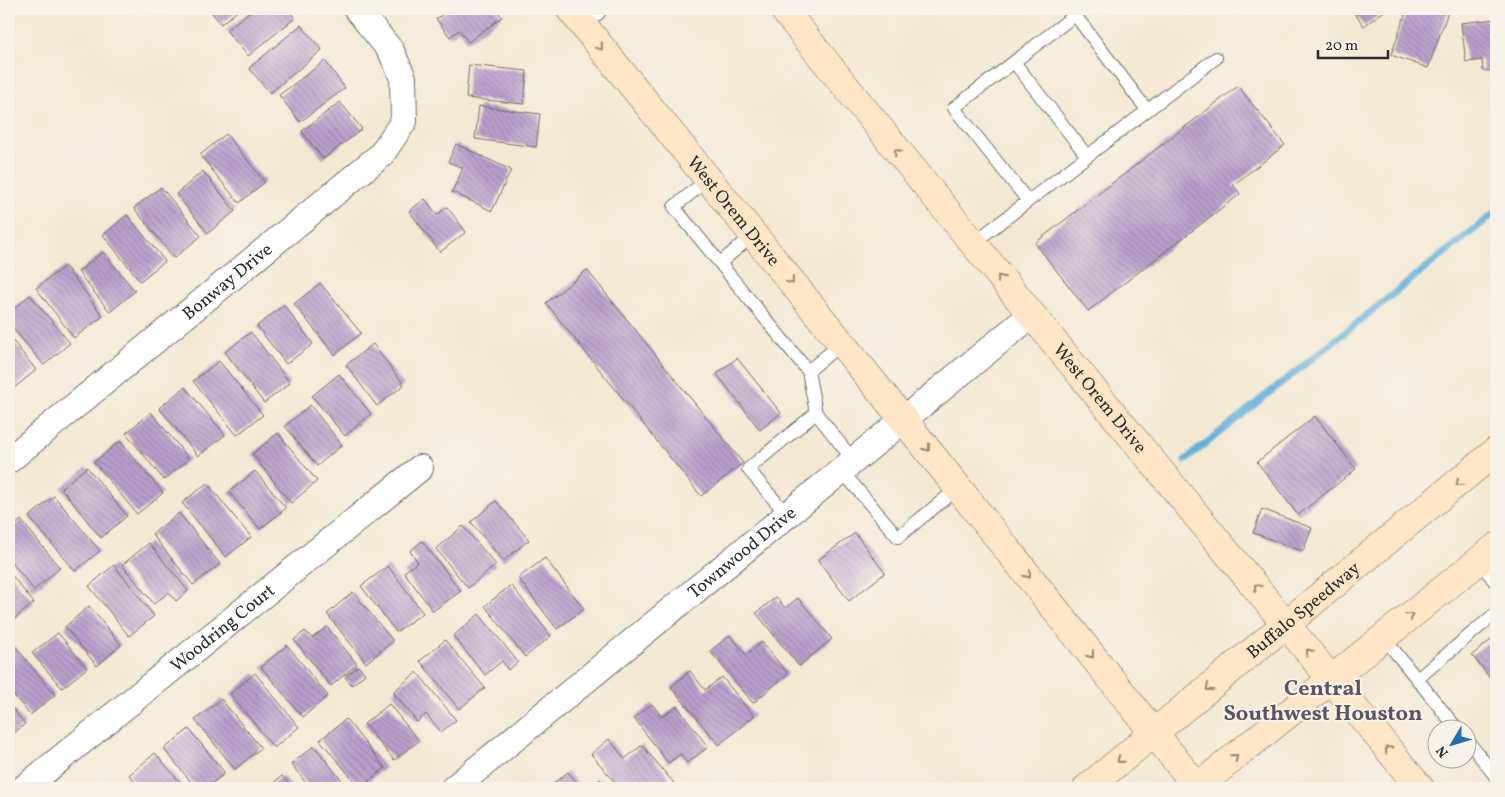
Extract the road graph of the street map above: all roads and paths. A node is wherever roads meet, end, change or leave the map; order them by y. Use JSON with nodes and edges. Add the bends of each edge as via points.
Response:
{"nodes":[{"id":1,"x":358,"y":9,"type":"edge"},
{"id":2,"x":782,"y":9,"type":"edge"},
{"id":3,"x":580,"y":12,"type":"edge"},
{"id":4,"x":1216,"y":58,"type":"dead end"},
{"id":5,"x":1014,"y":62,"type":"junction"},
{"id":6,"x":1147,"y":110,"type":"junction"},
{"id":7,"x":1087,"y":156,"type":"junction"},
{"id":8,"x":708,"y":179,"type":"junction"},
{"id":9,"x":1028,"y":200,"type":"junction"},
{"id":10,"x":753,"y":235,"type":"junction"},
{"id":11,"x":972,"y":244,"type":"junction"},
{"id":12,"x":720,"y":263,"type":"junction"},
{"id":13,"x":1030,"y":316,"type":"junction"},
{"id":14,"x":842,"y":343,"type":"junction"},
{"id":15,"x":808,"y":371,"type":"junction"},
{"id":16,"x":816,"y":413,"type":"junction"},
{"id":17,"x":903,"y":419,"type":"junction"},
{"id":18,"x":1496,"y":452,"type":"edge"},
{"id":19,"x":9,"y":460,"type":"edge"},
{"id":20,"x":847,"y":465,"type":"junction"},
{"id":21,"x":420,"y":468,"type":"dead end"},
{"id":22,"x":958,"y":488,"type":"junction"},
{"id":23,"x":787,"y":515,"type":"junction"},
{"id":24,"x":1488,"y":554,"type":"edge"},
{"id":25,"x":1496,"y":583,"type":"edge"},
{"id":26,"x":1496,"y":613,"type":"edge"},
{"id":27,"x":1288,"y":625,"type":"junction"},
{"id":28,"x":1384,"y":638,"type":"junction"},
{"id":29,"x":1417,"y":679,"type":"junction"},
{"id":30,"x":1331,"y":680,"type":"junction"},
{"id":31,"x":1450,"y":720,"type":"edge"},
{"id":32,"x":1153,"y":733,"type":"junction"},
{"id":33,"x":1478,"y":754,"type":"edge"},
{"id":34,"x":1496,"y":777,"type":"edge"},
{"id":35,"x":24,"y":788,"type":"edge"},
{"id":36,"x":454,"y":788,"type":"edge"},
{"id":37,"x":1087,"y":788,"type":"edge"},
{"id":38,"x":1197,"y":788,"type":"edge"},
{"id":39,"x":1420,"y":788,"type":"edge"}],
"edges":[{"from":1,"to":19,"type":"street","name":"Bonway Drive","via":[[391,51],[403,78],[404,121],[381,155]]},
{"from":11,"to":2,"type":"main road","name":"West Orem Drive","one_way":true},
{"from":3,"to":8,"type":"main road","name":"West Orem Drive","one_way":true},
{"from":4,"to":6,"type":"lane"},
{"from":5,"to":6,"type":"lane","via":[[1075,16]]},
{"from":5,"to":7,"type":"lane"},
{"from":5,"to":9,"type":"lane","via":[[954,108]]},
{"from":6,"to":7,"type":"lane"},
{"from":7,"to":9,"type":"lane"},
{"from":8,"to":10,"type":"main road","name":"West Orem Drive"},
{"from":8,"to":12,"type":"lane","via":[[674,208]]},
{"from":9,"to":11,"type":"lane"},
{"from":10,"to":12,"type":"lane"},
{"from":10,"to":14,"type":"main road","name":"West Orem Drive","one_way":true},
{"from":13,"to":11,"type":"main road","name":"West Orem Drive","one_way":true},
{"from":12,"to":15,"type":"lane"},
{"from":13,"to":17,"type":"street","name":"Townwood Drive"},
{"from":27,"to":13,"type":"main road","name":"West Orem Drive","one_way":true},
{"from":14,"to":15,"type":"lane"},
{"from":14,"to":17,"type":"main road","name":"West Orem Drive"},
{"from":15,"to":16,"type":"lane"},
{"from":16,"to":20,"type":"lane"},
{"from":16,"to":23,"type":"lane","via":[[748,469]]},
{"from":17,"to":20,"type":"street","name":"Townwood Drive"},
{"from":17,"to":22,"type":"main road","name":"West Orem Drive","one_way":true},
{"from":18,"to":27,"type":"main road","name":"Buffalo Speedway","one_way":true},
{"from":20,"to":22,"type":"lane","via":[[898,537]]},
{"from":20,"to":23,"type":"street","name":"Townwood Drive"},
{"from":21,"to":35,"type":"street","name":"Woodring Court"},
{"from":22,"to":32,"type":"main road","name":"West Orem Drive","one_way":true},
{"from":23,"to":36,"type":"street","name":"Townwood Drive"},
{"from":24,"to":25,"type":"lane"},
{"from":28,"to":24,"type":"main road","one_way":true},
{"from":26,"to":29,"type":"lane"},
{"from":30,"to":27,"type":"main road","name":"West Orem Drive","one_way":true},
{"from":27,"to":32,"type":"main road","name":"Buffalo Speedway","one_way":true},
{"from":28,"to":29,"type":"lane"},
{"from":28,"to":30,"type":"main road"},
{"from":29,"to":31,"type":"lane"},
{"from":38,"to":30,"type":"main road","one_way":true},
{"from":39,"to":30,"type":"main road","name":"West Orem Drive","one_way":true},
{"from":32,"to":37,"type":"main road","name":"Buffalo Speedway","one_way":true},
{"from":32,"to":38,"type":"main road","name":"West Orem Drive"},
{"from":33,"to":34,"type":"lane"}]}
